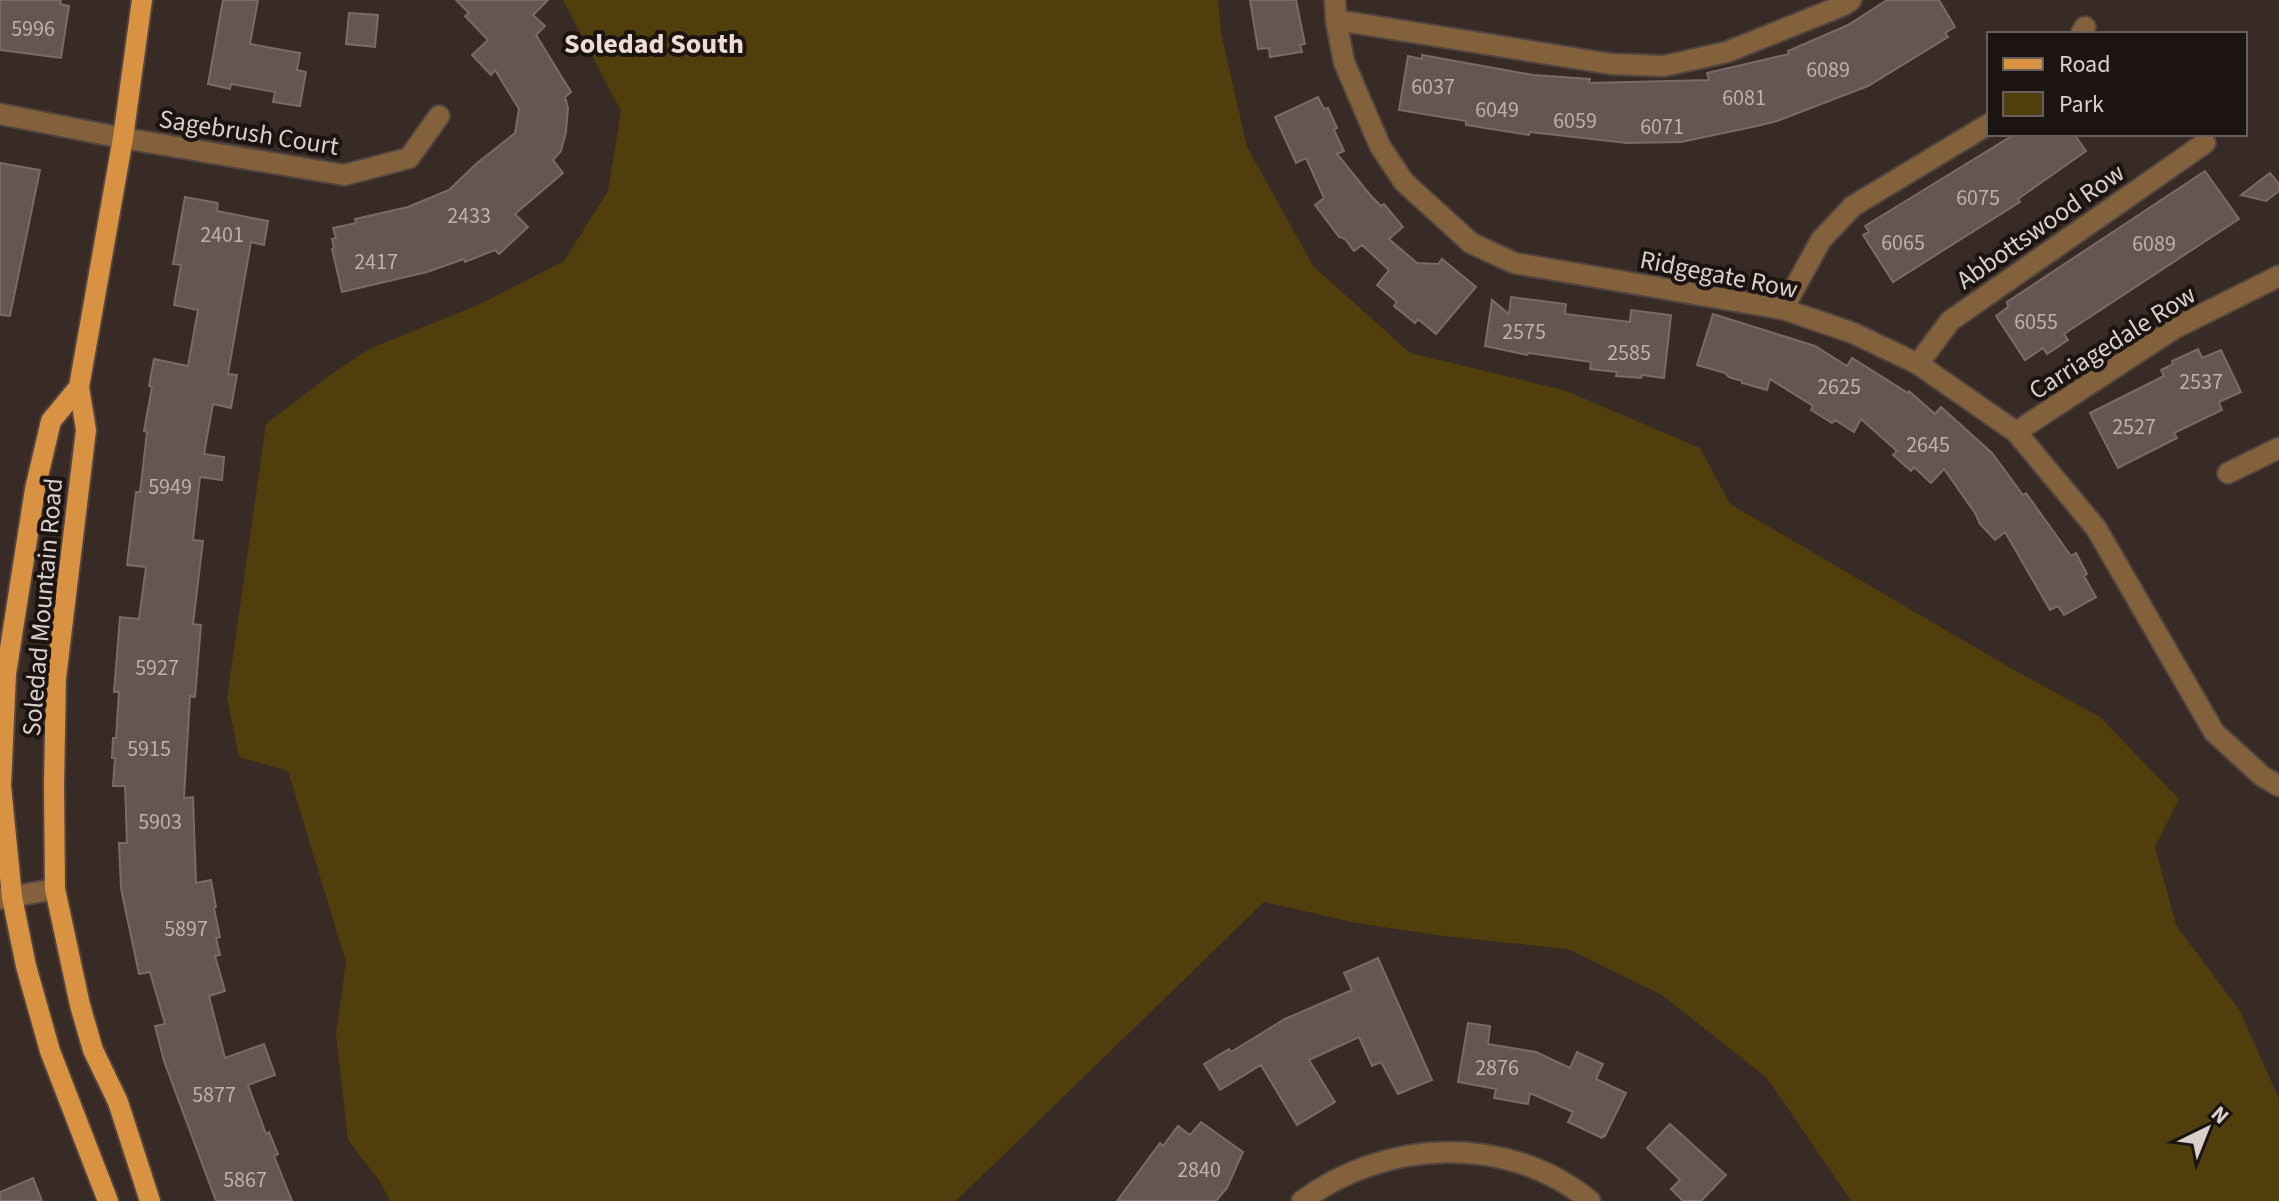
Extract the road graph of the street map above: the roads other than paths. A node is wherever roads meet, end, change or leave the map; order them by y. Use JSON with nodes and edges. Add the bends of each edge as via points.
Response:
{"nodes":[{"id":1,"x":142,"y":0,"type":"edge"},
{"id":2,"x":1851,"y":0,"type":"edge"},
{"id":3,"x":1335,"y":10,"type":"edge"},
{"id":4,"x":0,"y":114,"type":"edge"},
{"id":5,"x":439,"y":116,"type":"dead end"},
{"id":6,"x":1987,"y":125,"type":"edge"},
{"id":7,"x":123,"y":138,"type":"junction"},
{"id":8,"x":2205,"y":143,"type":"dead end"},
{"id":9,"x":2279,"y":276,"type":"edge"},
{"id":10,"x":1783,"y":309,"type":"junction"},
{"id":11,"x":1918,"y":364,"type":"junction"},
{"id":12,"x":79,"y":387,"type":"junction"},
{"id":13,"x":2016,"y":432,"type":"junction"},
{"id":14,"x":2279,"y":448,"type":"edge"},
{"id":15,"x":2228,"y":473,"type":"dead end"},
{"id":16,"x":2279,"y":786,"type":"edge"},
{"id":17,"x":55,"y":889,"type":"junction"},
{"id":18,"x":6,"y":898,"type":"edge"},
{"id":19,"x":1580,"y":1198,"type":"edge"},
{"id":20,"x":108,"y":1201,"type":"edge"},
{"id":21,"x":150,"y":1201,"type":"edge"},
{"id":22,"x":1302,"y":1201,"type":"edge"}],
"edges":[{"from":1,"to":7,"type":"main road","name":"Soledad Mountain Road"},
{"from":2,"to":3,"type":"street","via":[[1727,52],[1664,66],[1611,64]]},
{"from":3,"to":10,"type":"street","name":"Ridgegate Row","via":[[1344,62],[1380,146],[1404,182],[1471,243],[1514,263]]},
{"from":4,"to":7,"type":"street","name":"Sagebrush Court"},
{"from":5,"to":7,"type":"street","name":"Sagebrush Court","via":[[409,158],[344,175]]},
{"from":6,"to":10,"type":"street","via":[[1853,206],[1821,240]]},
{"from":7,"to":12,"type":"main road","name":"Soledad Mountain Road"},
{"from":8,"to":11,"type":"street","name":"Abbottswood Row","via":[[1950,321]]},
{"from":9,"to":13,"type":"street","name":"Carriagedale Row","via":[[2175,328]]},
{"from":10,"to":11,"type":"street","name":"Ridgegate Row","via":[[1853,333]]},
{"from":11,"to":13,"type":"street","name":"Ridgegate Row"},
{"from":12,"to":17,"type":"main road","name":"Soledad Mountain Road","via":[[86,430],[56,678]]},
{"from":12,"to":18,"type":"main road","name":"Soledad Mountain Road","via":[[51,421],[21,569],[6,674],[1,786]]},
{"from":13,"to":16,"type":"street","name":"Ridgegate Row","via":[[2096,528],[2214,732]]},
{"from":14,"to":15,"type":"street"},
{"from":17,"to":18,"type":"street"},
{"from":17,"to":21,"type":"main road","name":"Soledad Mountain Road","via":[[93,1050],[118,1102]]},
{"from":18,"to":20,"type":"main road","name":"Soledad Mountain Road","via":[[50,1051]]},
{"from":19,"to":22,"type":"street","via":[[1526,1165],[1440,1151],[1354,1170]]}]}
